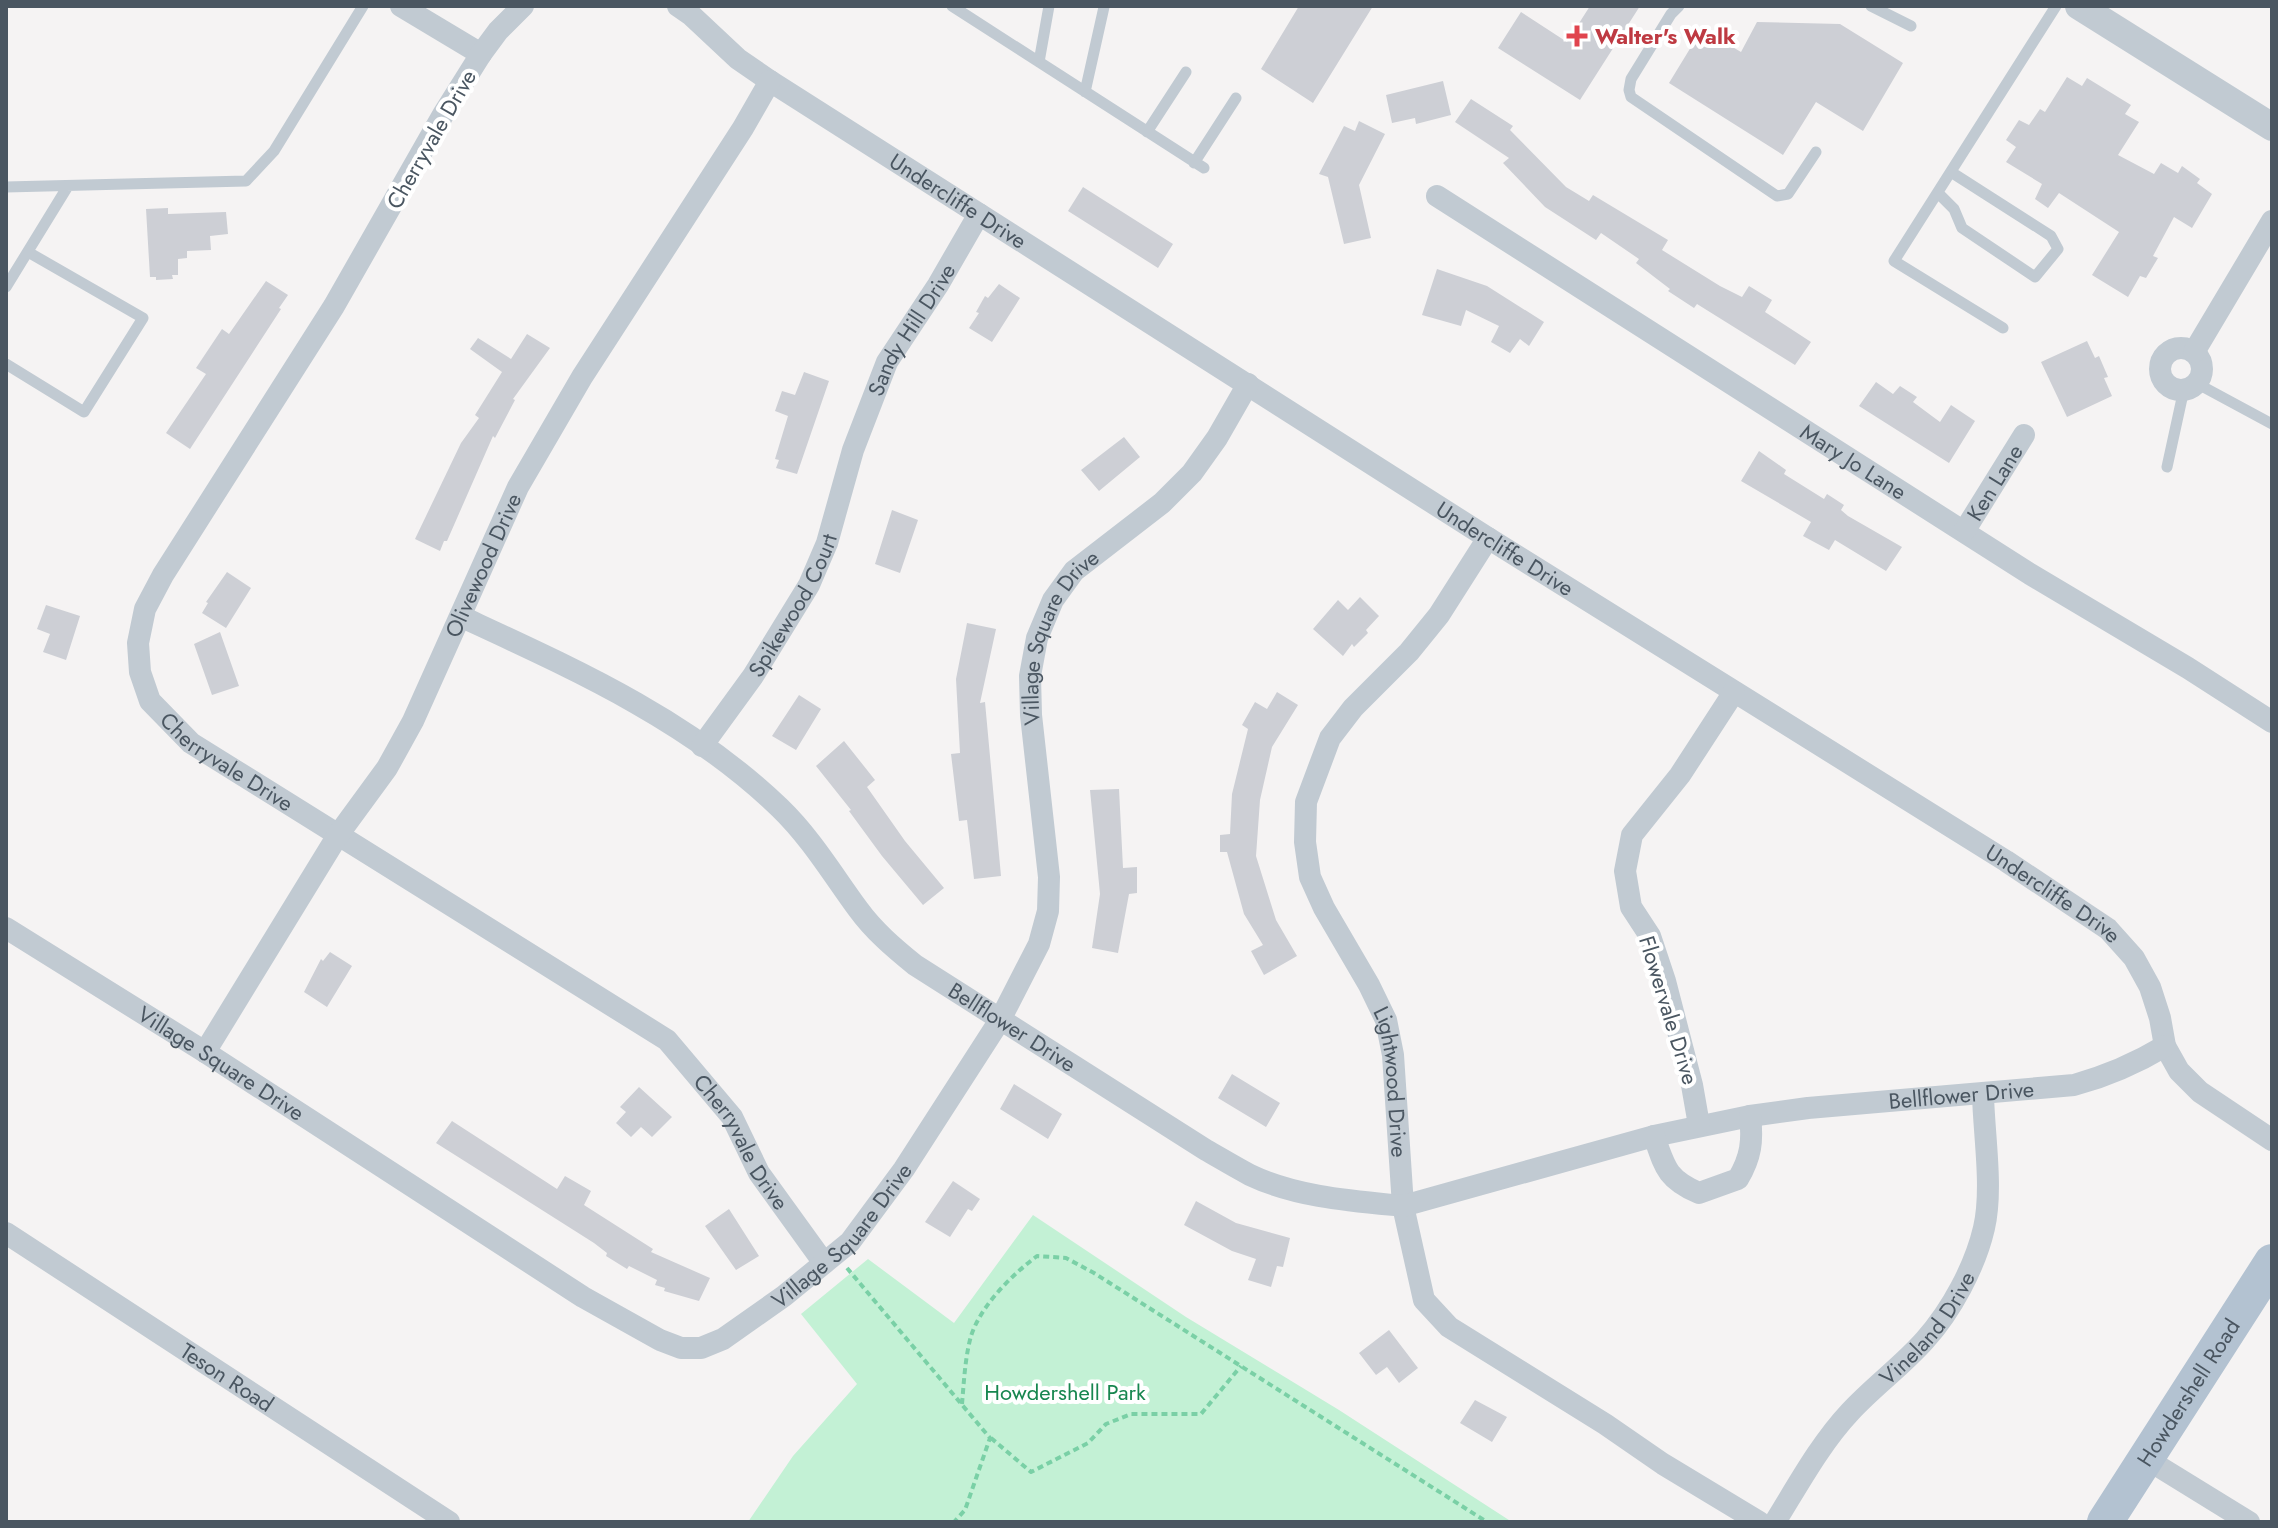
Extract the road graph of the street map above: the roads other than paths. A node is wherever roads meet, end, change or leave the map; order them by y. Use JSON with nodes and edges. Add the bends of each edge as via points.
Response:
{"nodes":[{"id":1,"x":363,"y":6,"type":"edge"},
{"id":2,"x":401,"y":6,"type":"edge"},
{"id":3,"x":523,"y":6,"type":"edge"},
{"id":4,"x":678,"y":6,"type":"edge"},
{"id":5,"x":952,"y":6,"type":"edge"},
{"id":6,"x":1049,"y":6,"type":"edge"},
{"id":7,"x":1679,"y":6,"type":"edge"},
{"id":8,"x":1871,"y":6,"type":"edge"},
{"id":9,"x":2056,"y":6,"type":"edge"},
{"id":10,"x":2079,"y":6,"type":"edge"},
{"id":11,"x":1104,"y":7,"type":"edge"},
{"id":12,"x":1911,"y":26,"type":"dead end"},
{"id":13,"x":481,"y":54,"type":"junction"},
{"id":14,"x":1039,"y":62,"type":"junction"},
{"id":15,"x":1186,"y":72,"type":"dead end"},
{"id":16,"x":770,"y":81,"type":"junction"},
{"id":17,"x":1085,"y":92,"type":"junction"},
{"id":18,"x":1236,"y":98,"type":"dead end"},
{"id":19,"x":2272,"y":127,"type":"edge"},
{"id":20,"x":1147,"y":132,"type":"junction"},
{"id":21,"x":1816,"y":152,"type":"dead end"},
{"id":22,"x":1951,"y":172,"type":"junction"},
{"id":23,"x":68,"y":186,"type":"junction"},
{"id":24,"x":6,"y":187,"type":"edge"},
{"id":25,"x":1938,"y":193,"type":"junction"},
{"id":26,"x":1437,"y":196,"type":"dead end"},
{"id":27,"x":979,"y":214,"type":"junction"},
{"id":28,"x":2272,"y":221,"type":"edge"},
{"id":29,"x":28,"y":252,"type":"junction"},
{"id":30,"x":6,"y":287,"type":"edge"},
{"id":31,"x":2003,"y":328,"type":"dead end"},
{"id":32,"x":2194,"y":352,"type":"junction"},
{"id":33,"x":6,"y":364,"type":"edge"},
{"id":34,"x":1248,"y":384,"type":"junction"},
{"id":35,"x":2190,"y":386,"type":"junction"},
{"id":36,"x":2272,"y":424,"type":"edge"},
{"id":37,"x":2024,"y":435,"type":"dead end"},
{"id":38,"x":853,"y":450,"type":"joint"},
{"id":39,"x":2167,"y":467,"type":"dead end"},
{"id":40,"x":1965,"y":530,"type":"junction"},
{"id":41,"x":1488,"y":538,"type":"junction"},
{"id":42,"x":462,"y":617,"type":"junction"},
{"id":43,"x":1734,"y":692,"type":"junction"},
{"id":44,"x":2272,"y":722,"type":"edge"},
{"id":45,"x":702,"y":746,"type":"junction"},
{"id":46,"x":338,"y":835,"type":"junction"},
{"id":47,"x":6,"y":928,"type":"edge"},
{"id":48,"x":1000,"y":1020,"type":"junction"},
{"id":49,"x":2165,"y":1046,"type":"junction"},
{"id":50,"x":205,"y":1052,"type":"junction"},
{"id":51,"x":1983,"y":1095,"type":"junction"},
{"id":52,"x":1750,"y":1116,"type":"junction"},
{"id":53,"x":1699,"y":1125,"type":"junction"},
{"id":54,"x":1654,"y":1136,"type":"junction"},
{"id":55,"x":2272,"y":1140,"type":"edge"},
{"id":56,"x":1403,"y":1206,"type":"junction"},
{"id":57,"x":6,"y":1233,"type":"edge"},
{"id":58,"x":830,"y":1258,"type":"junction"},
{"id":59,"x":2272,"y":1262,"type":"edge"},
{"id":60,"x":2145,"y":1458,"type":"junction"},
{"id":61,"x":449,"y":1522,"type":"edge"},
{"id":62,"x":1759,"y":1522,"type":"edge"},
{"id":63,"x":1775,"y":1522,"type":"edge"},
{"id":64,"x":2105,"y":1522,"type":"edge"},
{"id":65,"x":2249,"y":1522,"type":"edge"}],
"edges":[{"from":1,"to":23,"type":"lane","via":[[274,151],[246,181]]},
{"from":2,"to":13,"type":"street"},
{"from":3,"to":13,"type":"street"},
{"from":4,"to":16,"type":"street","name":"Undercliffe Drive"},
{"from":5,"to":14,"type":"lane"},
{"from":6,"to":14,"type":"lane"},
{"from":7,"to":21,"type":"lane","via":[[1631,79],[1631,97],[1777,196],[1788,194]]},
{"from":8,"to":12,"type":"lane"},
{"from":9,"to":22,"type":"lane"},
{"from":10,"to":19,"type":"street"},
{"from":11,"to":17,"type":"lane"},
{"from":13,"to":46,"type":"street","name":"Cherryvale Drive","via":[[334,306],[163,575],[145,609],[138,643],[150,701],[165,719],[191,743]]},
{"from":14,"to":17,"type":"lane"},
{"from":15,"to":20,"type":"lane"},
{"from":16,"to":27,"type":"street","name":"Undercliffe Drive"},
{"from":16,"to":42,"type":"street","name":"Olivewood Drive","via":[[518,487]]},
{"from":17,"to":20,"type":"lane"},
{"from":18,"to":20,"type":"lane","via":[[1199,166]]},
{"from":22,"to":25,"type":"lane"},
{"from":22,"to":25,"type":"lane","via":[[2051,236],[2058,249],[2035,277],[1962,228],[1954,209]]},
{"from":23,"to":24,"type":"lane"},
{"from":23,"to":29,"type":"lane"},
{"from":25,"to":31,"type":"lane","via":[[1894,261]]},
{"from":26,"to":40,"type":"street","name":"Mary Jo Lane"},
{"from":27,"to":34,"type":"street","name":"Undercliffe Drive"},
{"from":27,"to":38,"type":"street","name":"Sandy Hill Drive","via":[[887,362]]},
{"from":28,"to":32,"type":"street"},
{"from":29,"to":30,"type":"lane"},
{"from":29,"to":33,"type":"lane","via":[[143,318],[84,412]]},
{"from":32,"to":35,"type":"street","via":[[2202,371]]},
{"from":32,"to":35,"type":"street","via":[[2175,349],[2161,363],[2162,377],[2171,387]]},
{"from":34,"to":41,"type":"street","name":"Undercliffe Drive"},
{"from":34,"to":48,"type":"street","name":"Village Square Drive","via":[[1192,473],[1074,571],[1053,600],[1037,638],[1030,676],[1031,715],[1048,911],[1039,944]]},
{"from":35,"to":36,"type":"lane"},
{"from":35,"to":39,"type":"lane"},
{"from":37,"to":40,"type":"street","name":"Ken Lane"},
{"from":38,"to":45,"type":"street","name":"Spikewood Court","via":[[827,543],[809,585]]},
{"from":40,"to":44,"type":"street","name":"Mary Jo Lane"},
{"from":41,"to":43,"type":"street","name":"Undercliffe Drive"},
{"from":41,"to":56,"type":"street","name":"Lightwood Drive","via":[[1439,615],[1330,738],[1306,802],[1310,877],[1386,1020]]},
{"from":42,"to":45,"type":"street","name":"Bellflower Drive","via":[[620,692]]},
{"from":42,"to":46,"type":"street","name":"Olivewood Drive","via":[[387,768]]},
{"from":43,"to":49,"type":"street","name":"Undercliffe Drive","via":[[2108,929],[2134,958],[2150,987]]},
{"from":43,"to":53,"type":"street","name":"Flowervale Drive","via":[[1680,775],[1632,835],[1625,871],[1631,907],[1650,936],[1665,981]]},
{"from":45,"to":48,"type":"street","name":"Bellflower Drive","via":[[782,809],[886,941]]},
{"from":46,"to":50,"type":"street","name":"Olivewood Drive"},
{"from":46,"to":58,"type":"street","name":"Cherryvale Drive","via":[[667,1040],[732,1117],[759,1173]]},
{"from":47,"to":50,"type":"street","name":"Village Square Drive"},
{"from":48,"to":56,"type":"street","name":"Bellflower Drive","via":[[1251,1175],[1326,1196]]},
{"from":48,"to":58,"type":"street","name":"Village Square Drive","via":[[888,1192],[850,1242]]},
{"from":49,"to":51,"type":"street","name":"Bellflower Drive","via":[[2106,1076],[2074,1085]]},
{"from":49,"to":55,"type":"street","name":"Undercliffe Drive","via":[[2200,1092]]},
{"from":50,"to":58,"type":"street","name":"Village Square Drive","via":[[583,1297],[681,1348],[701,1348],[723,1339]]},
{"from":51,"to":52,"type":"street","name":"Bellflower Drive"},
{"from":51,"to":63,"type":"street","name":"Vineland Drive","via":[[1984,1227],[1969,1269],[1925,1340],[1849,1412]]},
{"from":52,"to":53,"type":"street","name":"Bellflower Drive"},
{"from":52,"to":54,"type":"street","via":[[1753,1140],[1738,1179],[1699,1193],[1678,1184]]},
{"from":53,"to":54,"type":"street","name":"Bellflower Drive"},
{"from":54,"to":56,"type":"street","name":"Bellflower Drive"},
{"from":56,"to":62,"type":"street","name":"Lightwood Drive","via":[[1424,1300],[1449,1327]]},
{"from":57,"to":61,"type":"street","name":"Teson Road"},
{"from":59,"to":60,"type":"main road","name":"Howdershell Road"},
{"from":60,"to":64,"type":"main road","name":"Howdershell Road"},
{"from":60,"to":65,"type":"street"}]}
